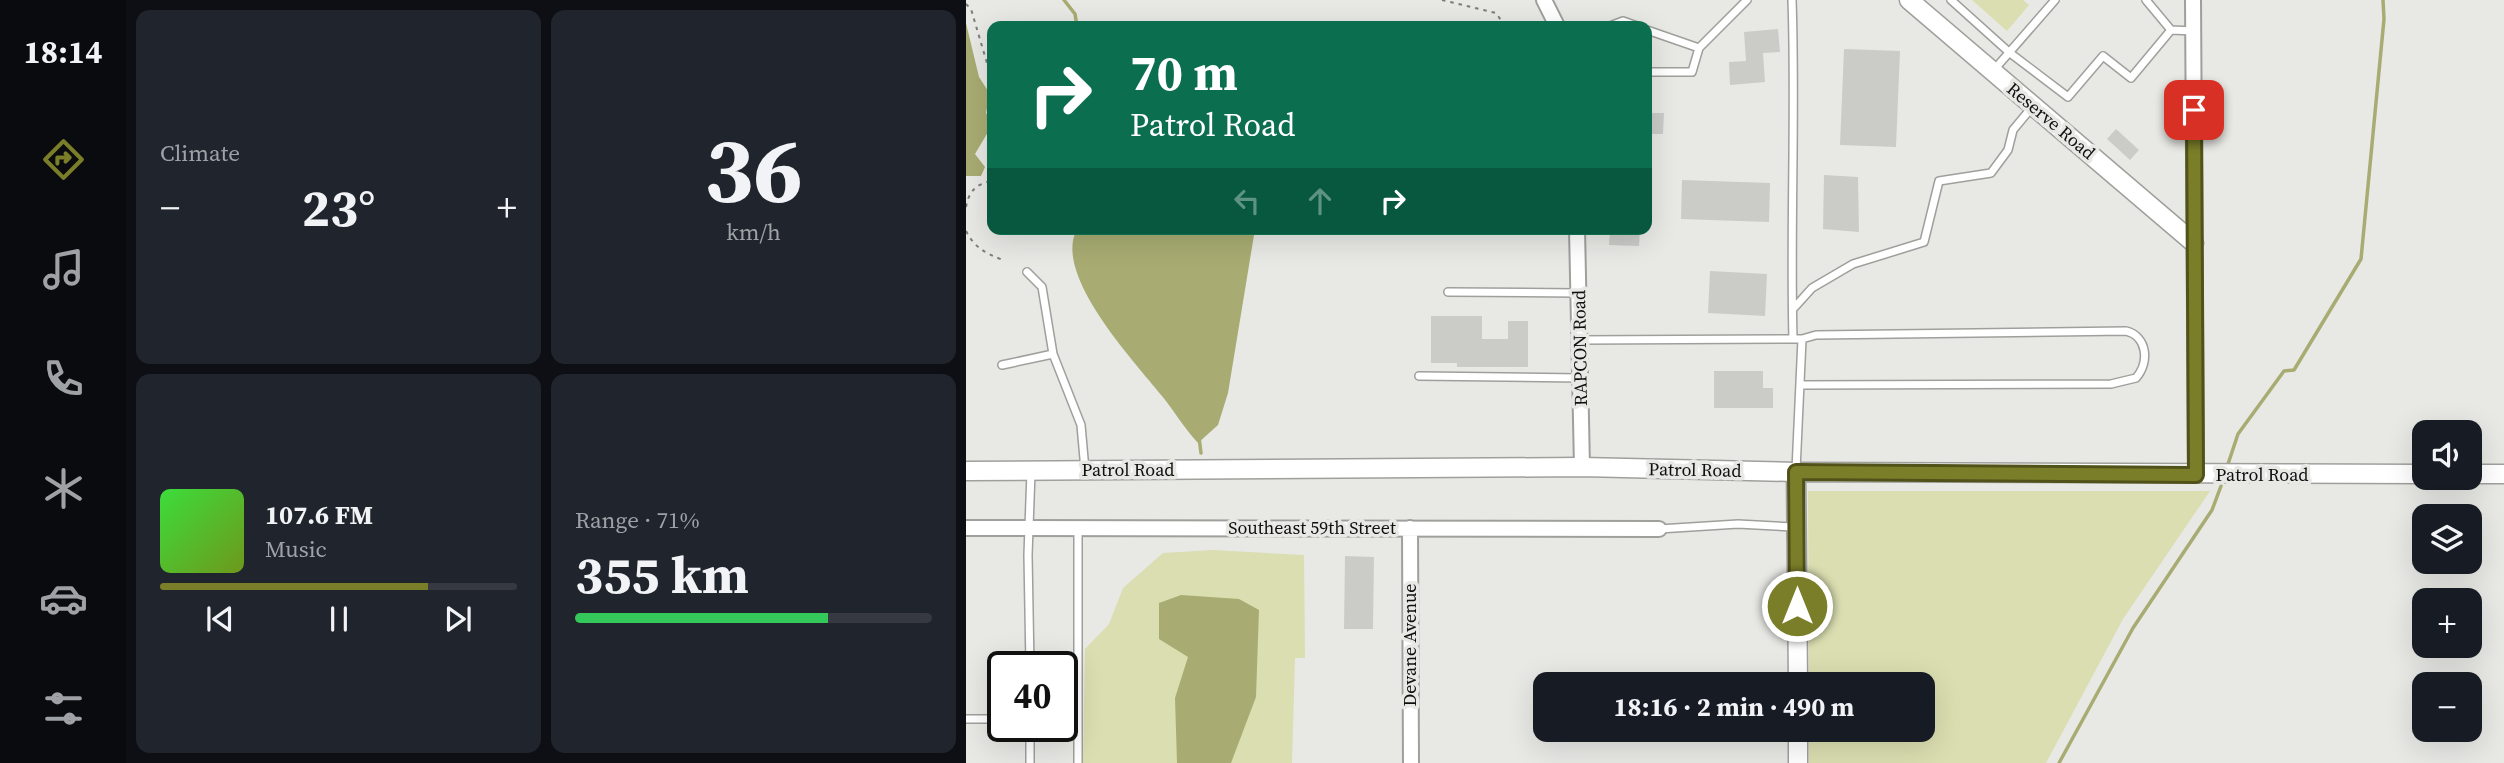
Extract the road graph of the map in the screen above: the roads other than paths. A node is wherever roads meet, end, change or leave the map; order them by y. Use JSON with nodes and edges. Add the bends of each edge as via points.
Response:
{"nodes":[{"id":1,"x":1544,"y":0,"type":"edge"},
{"id":2,"x":1746,"y":0,"type":"edge"},
{"id":3,"x":1792,"y":0,"type":"edge"},
{"id":4,"x":1909,"y":0,"type":"edge"},
{"id":5,"x":1951,"y":0,"type":"edge"},
{"id":6,"x":2055,"y":0,"type":"edge"},
{"id":7,"x":2146,"y":0,"type":"edge"},
{"id":8,"x":2193,"y":0,"type":"edge"},
{"id":9,"x":1554,"y":21,"type":"edge"},
{"id":10,"x":2171,"y":30,"type":"junction"},
{"id":11,"x":2194,"y":31,"type":"junction"},
{"id":12,"x":1652,"y":32,"type":"edge"},
{"id":13,"x":1699,"y":48,"type":"junction"},
{"id":14,"x":2010,"y":53,"type":"junction"},
{"id":15,"x":1652,"y":72,"type":"edge"},
{"id":16,"x":1993,"y":72,"type":"junction"},
{"id":17,"x":2033,"y":106,"type":"junction"},
{"id":18,"x":1577,"y":235,"type":"edge"},
{"id":19,"x":2194,"y":243,"type":"junction"},
{"id":20,"x":1027,"y":272,"type":"dead end"},
{"id":21,"x":1448,"y":292,"type":"dead end"},
{"id":22,"x":1578,"y":293,"type":"junction"},
{"id":23,"x":1793,"y":309,"type":"junction"},
{"id":24,"x":1798,"y":339,"type":"junction"},
{"id":25,"x":1580,"y":340,"type":"junction"},
{"id":26,"x":1054,"y":354,"type":"junction"},
{"id":27,"x":1002,"y":365,"type":"dead end"},
{"id":28,"x":1419,"y":376,"type":"dead end"},
{"id":29,"x":1580,"y":379,"type":"junction"},
{"id":30,"x":1800,"y":385,"type":"junction"},
{"id":31,"x":1583,"y":467,"type":"junction"},
{"id":32,"x":966,"y":471,"type":"edge"},
{"id":33,"x":1031,"y":471,"type":"junction"},
{"id":34,"x":1085,"y":471,"type":"junction"},
{"id":35,"x":1796,"y":472,"type":"junction"},
{"id":36,"x":2412,"y":474,"type":"edge"},
{"id":37,"x":2482,"y":474,"type":"edge"},
{"id":38,"x":2504,"y":474,"type":"edge"},
{"id":39,"x":2196,"y":475,"type":"junction"},
{"id":40,"x":1030,"y":527,"type":"junction"},
{"id":41,"x":1078,"y":527,"type":"junction"},
{"id":42,"x":1797,"y":527,"type":"junction"},
{"id":43,"x":966,"y":528,"type":"edge"},
{"id":44,"x":1410,"y":528,"type":"junction"},
{"id":45,"x":1659,"y":529,"type":"joint"},
{"id":46,"x":1030,"y":651,"type":"edge"},
{"id":47,"x":1798,"y":672,"type":"edge"},
{"id":48,"x":966,"y":719,"type":"edge"},
{"id":49,"x":987,"y":719,"type":"edge"},
{"id":50,"x":1030,"y":742,"type":"edge"},
{"id":51,"x":1798,"y":742,"type":"edge"},
{"id":52,"x":1030,"y":763,"type":"edge"},
{"id":53,"x":1078,"y":763,"type":"edge"},
{"id":54,"x":1411,"y":763,"type":"edge"},
{"id":55,"x":1798,"y":763,"type":"edge"}],
"edges":[{"from":1,"to":9,"type":"street"},
{"from":2,"to":13,"type":"lane"},
{"from":3,"to":23,"type":"lane","via":[[1796,135]]},
{"from":4,"to":16,"type":"street","name":"Reserve Road"},
{"from":5,"to":14,"type":"lane"},
{"from":6,"to":14,"type":"lane"},
{"from":7,"to":10,"type":"lane"},
{"from":8,"to":11,"type":"street"},
{"from":10,"to":11,"type":"lane"},
{"from":10,"to":14,"type":"lane","via":[[2131,78],[2103,56],[2068,97]]},
{"from":11,"to":19,"type":"street"},
{"from":12,"to":13,"type":"lane"},
{"from":13,"to":15,"type":"lane","via":[[1692,72]]},
{"from":14,"to":16,"type":"lane"},
{"from":16,"to":17,"type":"street","name":"Reserve Road"},
{"from":17,"to":19,"type":"street","name":"Reserve Road"},
{"from":17,"to":23,"type":"lane","via":[[2013,130],[2008,150],[1992,173],[1940,181],[1924,242],[1853,264],[1812,288]]},
{"from":18,"to":22,"type":"street","name":"RAPCON Road"},
{"from":19,"to":39,"type":"street"},
{"from":20,"to":26,"type":"lane","via":[[1042,287]]},
{"from":21,"to":22,"type":"lane"},
{"from":22,"to":25,"type":"street","name":"RAPCON Road"},
{"from":23,"to":24,"type":"lane"},
{"from":24,"to":25,"type":"lane"},
{"from":24,"to":30,"type":"lane"},
{"from":24,"to":30,"type":"lane","via":[[1816,335],[2126,331],[2142,341],[2144,360],[2136,378],[2111,384]]},
{"from":25,"to":29,"type":"street","name":"RAPCON Road"},
{"from":26,"to":27,"type":"lane"},
{"from":26,"to":34,"type":"lane","via":[[1081,425]]},
{"from":28,"to":29,"type":"lane"},
{"from":29,"to":31,"type":"street","name":"RAPCON Road"},
{"from":30,"to":35,"type":"lane"},
{"from":31,"to":34,"type":"street","name":"Patrol Road"},
{"from":31,"to":35,"type":"street","name":"Patrol Road"},
{"from":32,"to":33,"type":"street","name":"Patrol Road"},
{"from":33,"to":34,"type":"street","name":"Patrol Road"},
{"from":33,"to":40,"type":"lane"},
{"from":35,"to":39,"type":"street","name":"Patrol Road"},
{"from":35,"to":42,"type":"street"},
{"from":36,"to":39,"type":"street","name":"Patrol Road"},
{"from":37,"to":38,"type":"street"},
{"from":40,"to":41,"type":"street","name":"Southeast 59th Street"},
{"from":40,"to":43,"type":"street","name":"Southeast 59th Street"},
{"from":40,"to":46,"type":"lane"},
{"from":41,"to":44,"type":"street","name":"Southeast 59th Street"},
{"from":41,"to":53,"type":"lane"},
{"from":42,"to":45,"type":"lane","via":[[1738,524]]},
{"from":42,"to":47,"type":"street"},
{"from":44,"to":45,"type":"street","name":"Southeast 59th Street"},
{"from":44,"to":54,"type":"street","name":"Devane Avenue"},
{"from":48,"to":49,"type":"lane"},
{"from":50,"to":52,"type":"lane"},
{"from":51,"to":55,"type":"street"}]}
